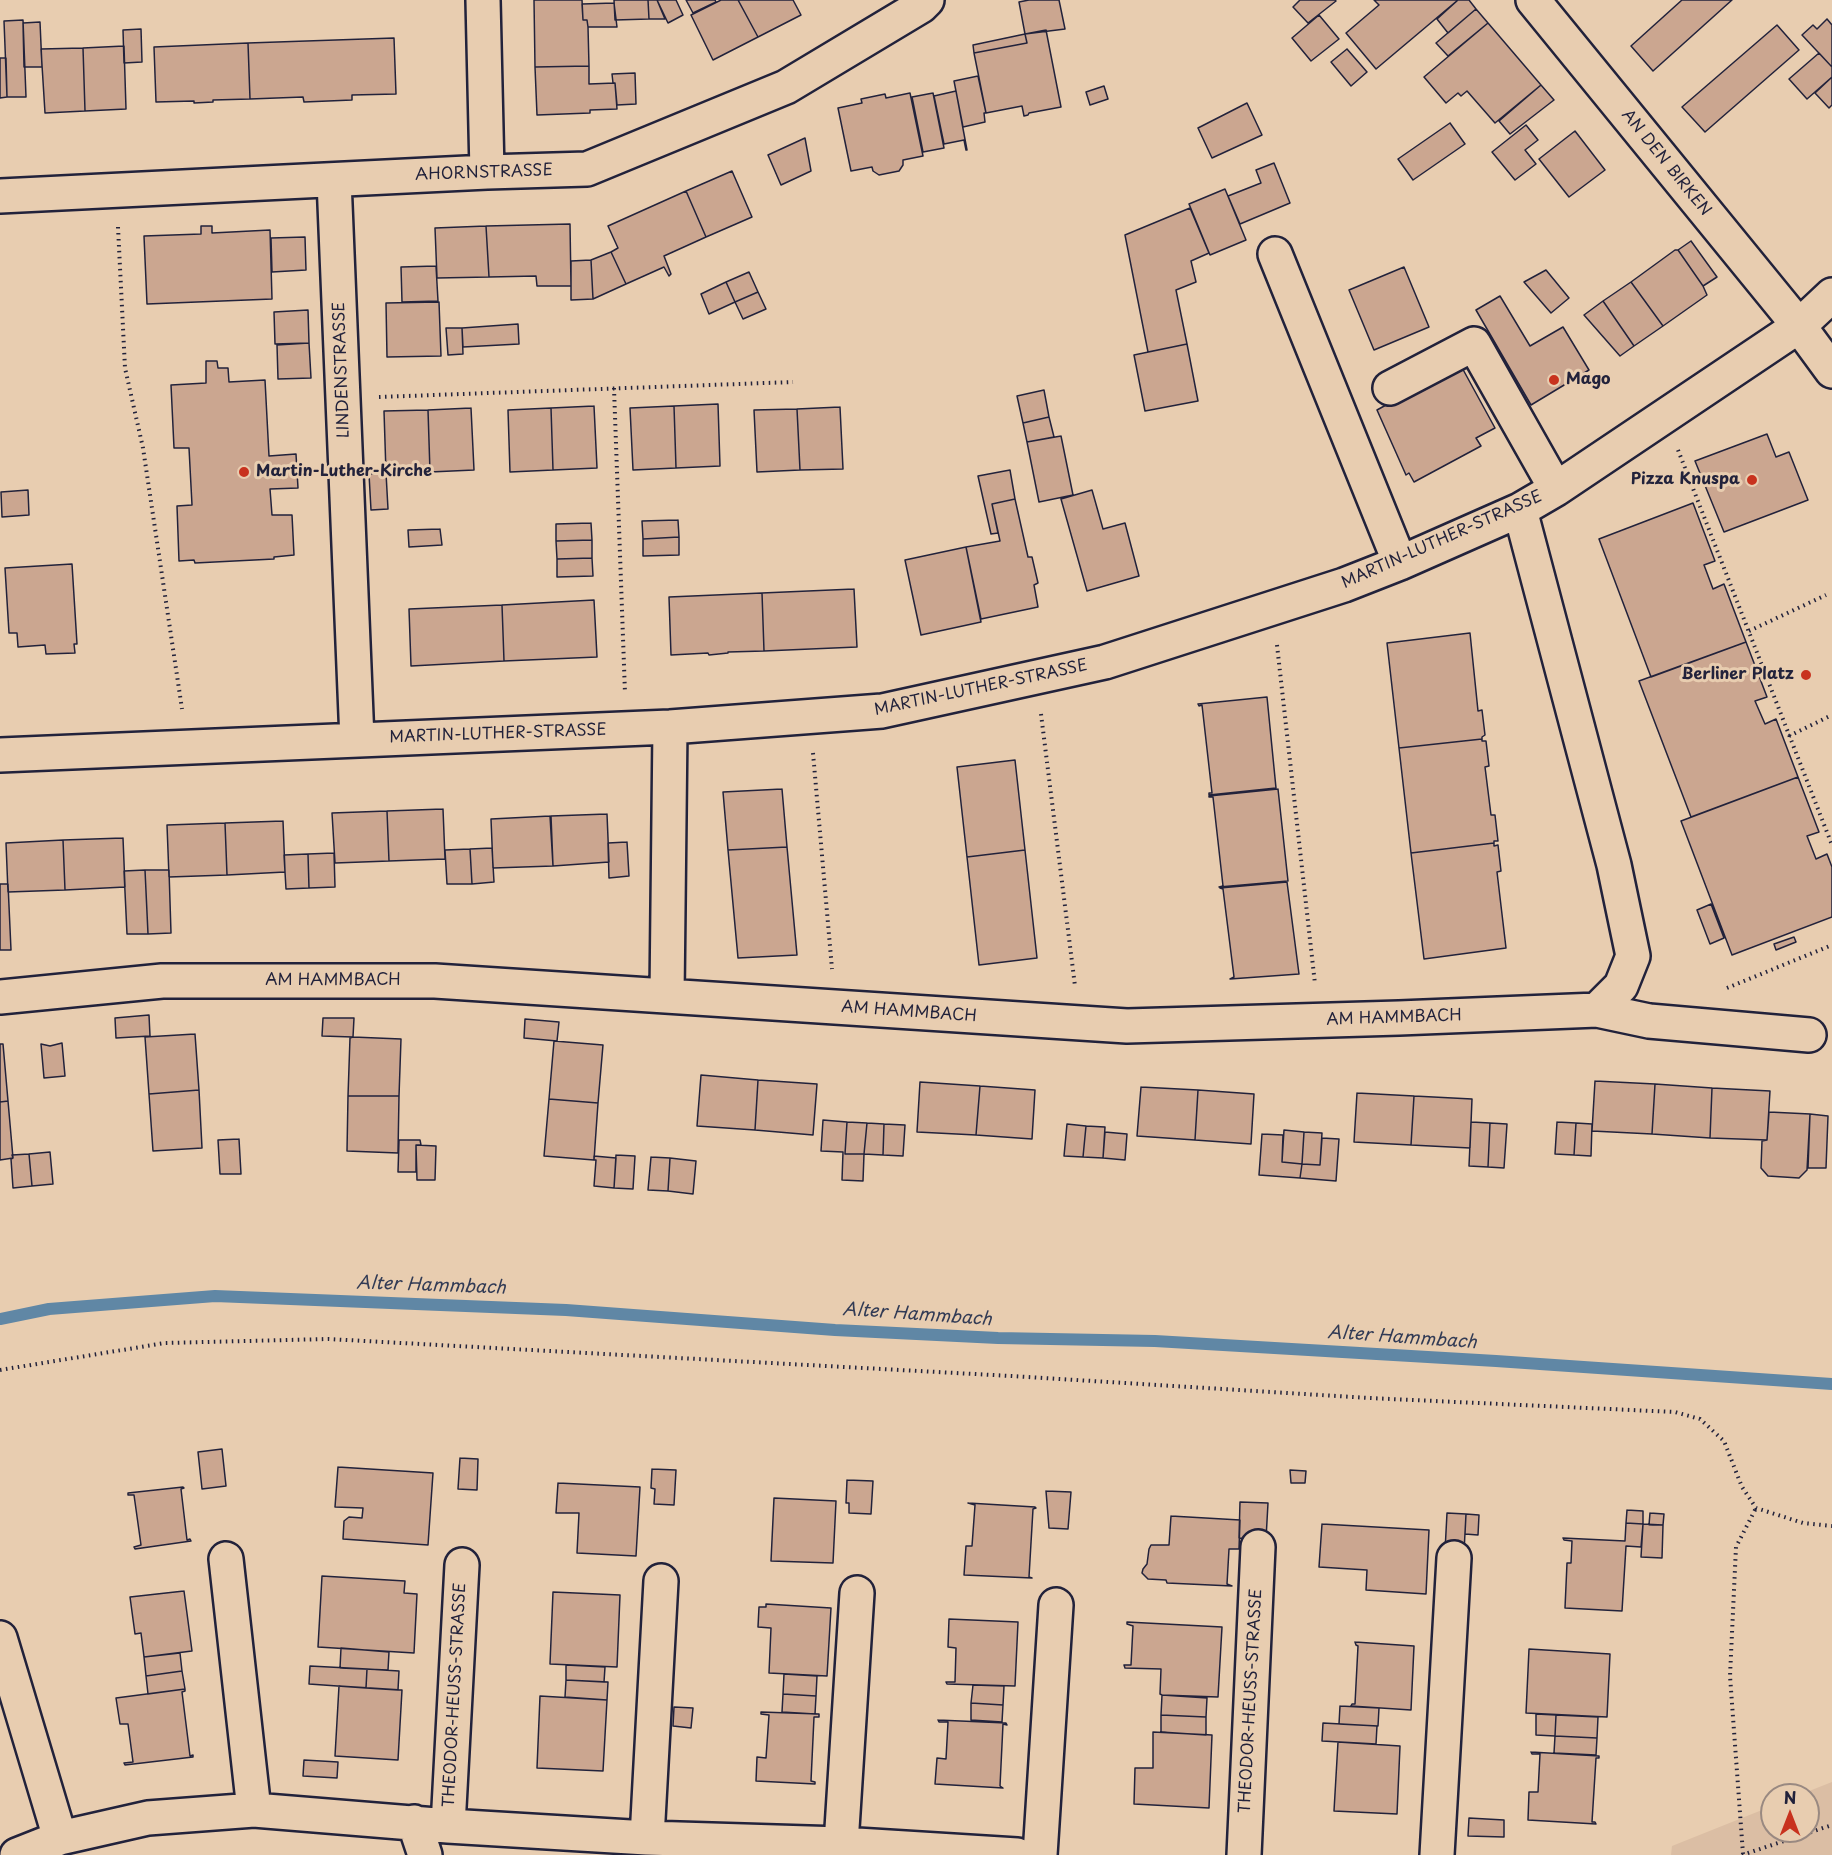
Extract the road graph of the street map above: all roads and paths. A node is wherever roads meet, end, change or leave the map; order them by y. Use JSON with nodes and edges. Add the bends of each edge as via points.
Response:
{"nodes":[{"id":1,"x":483,"y":0,"type":"edge"},
{"id":2,"x":927,"y":0,"type":"edge"},
{"id":3,"x":1533,"y":0,"type":"edge"},
{"id":4,"x":487,"y":172,"type":"junction"},
{"id":5,"x":334,"y":180,"type":"junction"},
{"id":6,"x":116,"y":190,"type":"junction"},
{"id":7,"x":0,"y":196,"type":"edge"},
{"id":8,"x":1275,"y":254,"type":"dead end"},
{"id":9,"x":1832,"y":296,"type":"edge"},
{"id":10,"x":1799,"y":326,"type":"junction"},
{"id":11,"x":1832,"y":371,"type":"edge"},
{"id":12,"x":794,"y":382,"type":"dead end"},
{"id":13,"x":614,"y":388,"type":"junction"},
{"id":14,"x":1390,"y":388,"type":"dead end"},
{"id":15,"x":343,"y":398,"type":"junction"},
{"id":16,"x":1665,"y":416,"type":"junction"},
{"id":17,"x":1556,"y":489,"type":"junction"},
{"id":18,"x":1520,"y":510,"type":"junction"},
{"id":19,"x":1400,"y":562,"type":"junction"},
{"id":20,"x":1826,"y":595,"type":"dead end"},
{"id":21,"x":1273,"y":608,"type":"junction"},
{"id":22,"x":1749,"y":631,"type":"junction"},
{"id":23,"x":1036,"y":677,"type":"junction"},
{"id":24,"x":1832,"y":715,"type":"edge"},
{"id":25,"x":810,"y":716,"type":"junction"},
{"id":26,"x":670,"y":727,"type":"junction"},
{"id":27,"x":626,"y":729,"type":"junction"},
{"id":28,"x":1790,"y":736,"type":"junction"},
{"id":29,"x":357,"y":740,"type":"junction"},
{"id":30,"x":188,"y":748,"type":"junction"},
{"id":31,"x":0,"y":755,"type":"edge"},
{"id":32,"x":1831,"y":838,"type":"edge"},
{"id":33,"x":1832,"y":845,"type":"edge"},
{"id":34,"x":1832,"y":945,"type":"edge"},
{"id":35,"x":832,"y":962,"type":"dead end"},
{"id":36,"x":1074,"y":976,"type":"dead end"},
{"id":37,"x":1724,"y":990,"type":"dead end"},
{"id":38,"x":666,"y":996,"type":"junction"},
{"id":39,"x":0,"y":997,"type":"edge"},
{"id":40,"x":1597,"y":1010,"type":"junction"},
{"id":41,"x":1319,"y":1020,"type":"junction"},
{"id":42,"x":1809,"y":1035,"type":"dead end"},
{"id":43,"x":0,"y":1370,"type":"edge"},
{"id":44,"x":1756,"y":1508,"type":"junction"},
{"id":45,"x":1832,"y":1526,"type":"edge"},
{"id":46,"x":1258,"y":1547,"type":"dead end"},
{"id":47,"x":1454,"y":1558,"type":"dead end"},
{"id":48,"x":226,"y":1559,"type":"dead end"},
{"id":49,"x":462,"y":1565,"type":"dead end"},
{"id":50,"x":661,"y":1581,"type":"dead end"},
{"id":51,"x":857,"y":1593,"type":"dead end"},
{"id":52,"x":1056,"y":1605,"type":"dead end"},
{"id":53,"x":0,"y":1638,"type":"edge"},
{"id":54,"x":254,"y":1810,"type":"junction"},
{"id":55,"x":414,"y":1822,"type":"junction"},
{"id":56,"x":1832,"y":1825,"type":"edge"},
{"id":57,"x":448,"y":1826,"type":"junction"},
{"id":58,"x":60,"y":1838,"type":"junction"},
{"id":59,"x":647,"y":1838,"type":"junction"},
{"id":60,"x":841,"y":1844,"type":"junction"},
{"id":61,"x":17,"y":1855,"type":"edge"},
{"id":62,"x":425,"y":1855,"type":"edge"},
{"id":63,"x":1017,"y":1855,"type":"edge"},
{"id":64,"x":1040,"y":1855,"type":"edge"},
{"id":65,"x":1244,"y":1855,"type":"edge"},
{"id":66,"x":1437,"y":1855,"type":"edge"},
{"id":67,"x":1742,"y":1855,"type":"edge"}],
"edges":[{"from":1,"to":4,"type":"street"},
{"from":2,"to":4,"type":"street","name":"AHORNSTRASSE","via":[[786,87],[587,169]]},
{"from":3,"to":10,"type":"street","name":"AN DEN BIRKEN"},
{"from":4,"to":5,"type":"street","name":"AHORNSTRASSE"},
{"from":5,"to":6,"type":"street","name":"AHORNSTRASSE"},
{"from":5,"to":15,"type":"street","name":"LINDENSTRASSE"},
{"from":6,"to":7,"type":"street","name":"AHORNSTRASSE"},
{"from":6,"to":30,"type":"path","via":[[125,368],[143,448]]},
{"from":8,"to":19,"type":"street"},
{"from":9,"to":10,"type":"street","name":"MARTIN-LUTHER-STRASSE"},
{"from":10,"to":11,"type":"street","name":"AN DEN BIRKEN"},
{"from":10,"to":16,"type":"street","name":"MARTIN-LUTHER-STRASSE"},
{"from":12,"to":13,"type":"path"},
{"from":13,"to":15,"type":"path"},
{"from":13,"to":27,"type":"path"},
{"from":14,"to":17,"type":"street","via":[[1474,344]]},
{"from":15,"to":29,"type":"street","name":"LINDENSTRASSE"},
{"from":16,"to":17,"type":"street","name":"MARTIN-LUTHER-STRASSE"},
{"from":16,"to":22,"type":"path"},
{"from":17,"to":18,"type":"street","name":"MARTIN-LUTHER-STRASSE"},
{"from":18,"to":19,"type":"street","name":"MARTIN-LUTHER-STRASSE"},
{"from":18,"to":40,"type":"street","via":[[1614,865],[1633,956],[1621,986]]},
{"from":19,"to":21,"type":"street","name":"MARTIN-LUTHER-STRASSE"},
{"from":20,"to":22,"type":"path"},
{"from":21,"to":23,"type":"street","name":"MARTIN-LUTHER-STRASSE","via":[[1105,662]]},
{"from":21,"to":41,"type":"path"},
{"from":22,"to":28,"type":"path"},
{"from":23,"to":25,"type":"street","name":"MARTIN-LUTHER-STRASSE","via":[[882,711]]},
{"from":23,"to":36,"type":"path"},
{"from":24,"to":28,"type":"path"},
{"from":25,"to":26,"type":"street","name":"MARTIN-LUTHER-STRASSE"},
{"from":25,"to":35,"type":"path"},
{"from":26,"to":27,"type":"street","name":"MARTIN-LUTHER-STRASSE"},
{"from":26,"to":38,"type":"street"},
{"from":27,"to":29,"type":"street","name":"MARTIN-LUTHER-STRASSE"},
{"from":28,"to":32,"type":"path"},
{"from":29,"to":30,"type":"street","name":"MARTIN-LUTHER-STRASSE"},
{"from":30,"to":31,"type":"street","name":"MARTIN-LUTHER-STRASSE"},
{"from":32,"to":33,"type":"path"},
{"from":34,"to":37,"type":"path"},
{"from":38,"to":39,"type":"street","name":"AM HAMMBACH","via":[[435,981],[162,981]]},
{"from":38,"to":41,"type":"street","name":"AM HAMMBACH","via":[[1127,1026]]},
{"from":40,"to":41,"type":"street","name":"AM HAMMBACH"},
{"from":40,"to":42,"type":"street","name":"AM HAMMBACH","via":[[1649,1021]]},
{"from":43,"to":44,"type":"path","via":[[165,1343],[328,1339],[1675,1412],[1700,1419],[1724,1441],[1742,1487]]},
{"from":44,"to":45,"type":"path","via":[[1803,1523]]},
{"from":44,"to":67,"type":"path","via":[[1736,1547],[1730,1676]]},
{"from":46,"to":65,"type":"street","name":"THEODOR-HEUSS-STRASSE"},
{"from":47,"to":66,"type":"street"},
{"from":48,"to":54,"type":"street"},
{"from":49,"to":57,"type":"street","name":"THEODOR-HEUSS-STRASSE"},
{"from":50,"to":59,"type":"street"},
{"from":51,"to":60,"type":"street"},
{"from":52,"to":64,"type":"street"},
{"from":53,"to":58,"type":"street"},
{"from":54,"to":55,"type":"street","name":"THEODOR-HEUSS-STRASSE"},
{"from":54,"to":58,"type":"street","name":"THEODOR-HEUSS-STRASSE","via":[[148,1818]]},
{"from":55,"to":57,"type":"street","name":"THEODOR-HEUSS-STRASSE"},
{"from":55,"to":62,"type":"street"},
{"from":56,"to":67,"type":"path"},
{"from":57,"to":59,"type":"street","name":"THEODOR-HEUSS-STRASSE"},
{"from":58,"to":61,"type":"street","name":"THEODOR-HEUSS-STRASSE"},
{"from":59,"to":60,"type":"street","name":"THEODOR-HEUSS-STRASSE"},
{"from":60,"to":63,"type":"street","name":"THEODOR-HEUSS-STRASSE"}]}
